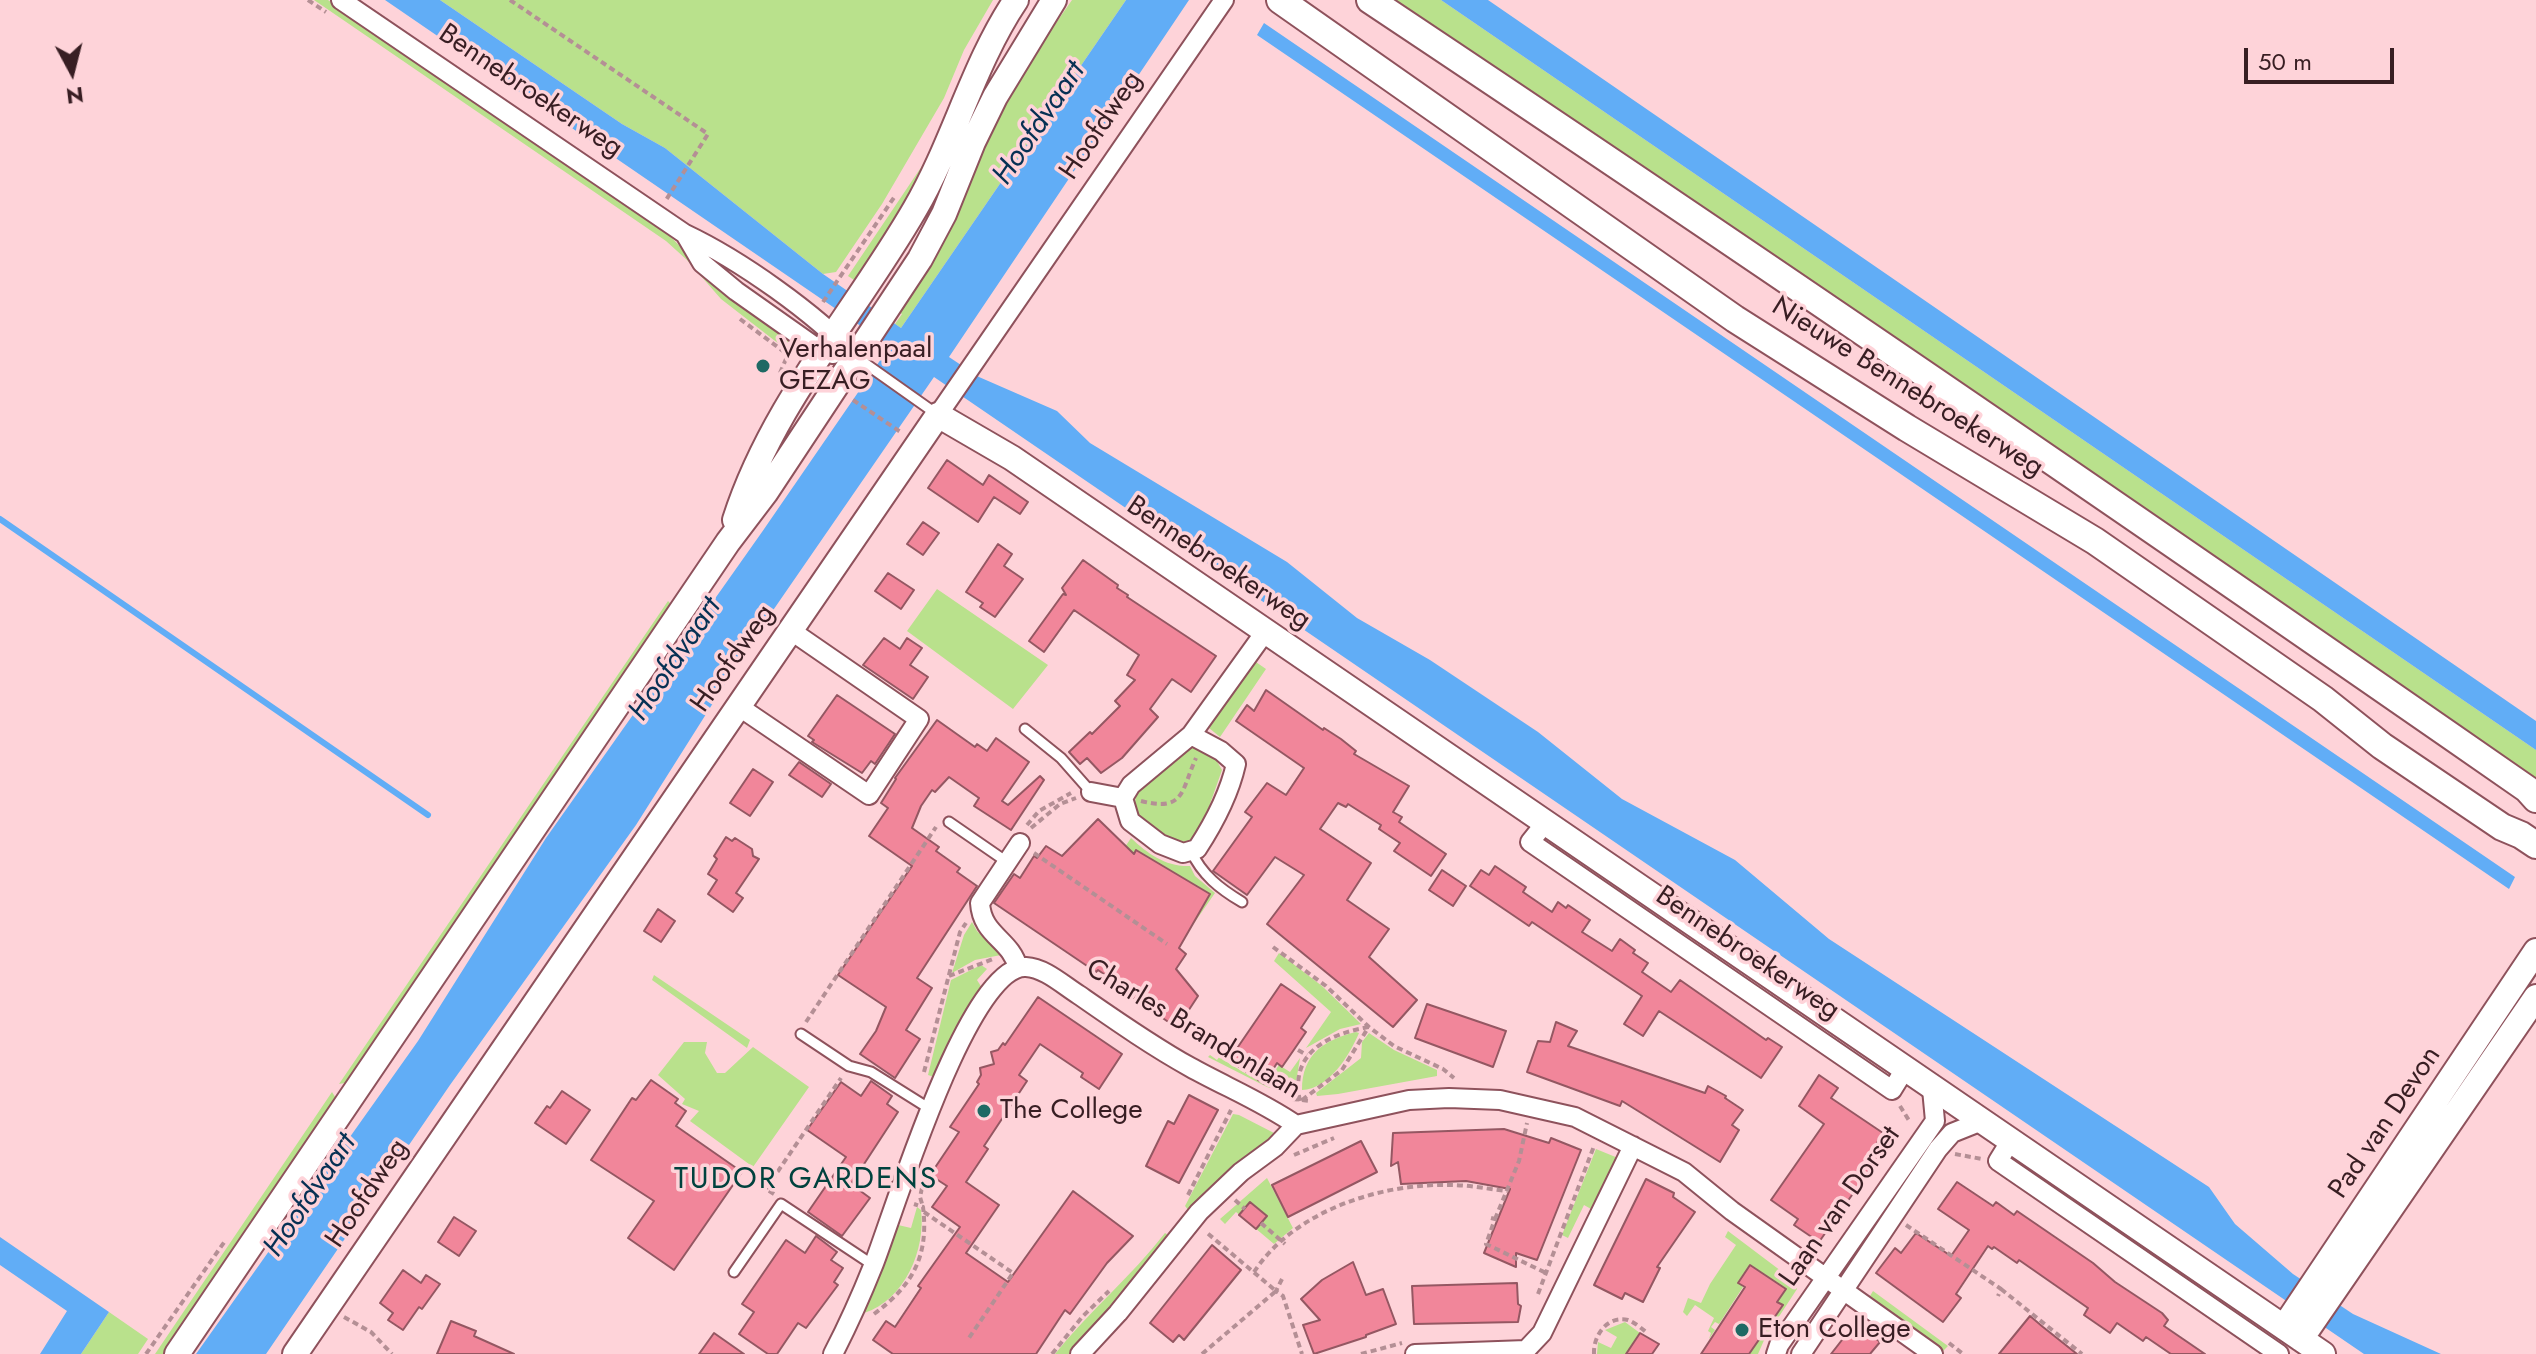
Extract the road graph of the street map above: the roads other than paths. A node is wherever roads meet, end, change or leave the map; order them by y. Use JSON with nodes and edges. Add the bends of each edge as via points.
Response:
{"nodes":[{"id":1,"x":341,"y":0,"type":"edge"},
{"id":2,"x":1016,"y":0,"type":"edge"},
{"id":3,"x":1054,"y":0,"type":"edge"},
{"id":4,"x":1224,"y":0,"type":"edge"},
{"id":5,"x":1280,"y":0,"type":"edge"},
{"id":6,"x":1370,"y":0,"type":"edge"},
{"id":7,"x":685,"y":234,"type":"junction"},
{"id":8,"x":832,"y":335,"type":"junction"},
{"id":9,"x":863,"y":353,"type":"junction"},
{"id":10,"x":933,"y":411,"type":"junction"},
{"id":11,"x":728,"y":542,"type":"junction"},
{"id":12,"x":790,"y":630,"type":"junction"},
{"id":13,"x":1265,"y":632,"type":"junction"},
{"id":14,"x":738,"y":706,"type":"junction"},
{"id":15,"x":1025,"y":729,"type":"dead end"},
{"id":16,"x":1198,"y":739,"type":"junction"},
{"id":17,"x":1091,"y":792,"type":"joint"},
{"id":18,"x":2533,"y":794,"type":"edge"},
{"id":19,"x":1123,"y":798,"type":"junction"},
{"id":20,"x":949,"y":822,"type":"road end"},
{"id":21,"x":1546,"y":822,"type":"junction"},
{"id":22,"x":2502,"y":827,"type":"junction"},
{"id":23,"x":1020,"y":843,"type":"road end"},
{"id":24,"x":2536,"y":845,"type":"edge"},
{"id":25,"x":1191,"y":851,"type":"junction"},
{"id":26,"x":2536,"y":861,"type":"edge"},
{"id":27,"x":1007,"y":862,"type":"junction"},
{"id":28,"x":1242,"y":902,"type":"dead end"},
{"id":29,"x":2536,"y":951,"type":"edge"},
{"id":30,"x":1016,"y":961,"type":"junction"},
{"id":31,"x":2536,"y":997,"type":"edge"},
{"id":32,"x":801,"y":1034,"type":"road end"},
{"id":33,"x":1905,"y":1069,"type":"junction"},
{"id":34,"x":1932,"y":1089,"type":"junction"},
{"id":35,"x":930,"y":1109,"type":"junction"},
{"id":36,"x":1982,"y":1121,"type":"junction"},
{"id":37,"x":1296,"y":1125,"type":"junction"},
{"id":38,"x":2011,"y":1140,"type":"junction"},
{"id":39,"x":1630,"y":1153,"type":"junction"},
{"id":40,"x":873,"y":1265,"type":"junction"},
{"id":41,"x":734,"y":1272,"type":"dead end"},
{"id":42,"x":1825,"y":1279,"type":"junction"},
{"id":43,"x":2330,"y":1280,"type":"junction"},
{"id":44,"x":1843,"y":1290,"type":"junction"},
{"id":45,"x":2297,"y":1327,"type":"junction"},
{"id":46,"x":177,"y":1354,"type":"edge"},
{"id":47,"x":295,"y":1354,"type":"edge"},
{"id":48,"x":833,"y":1354,"type":"edge"},
{"id":49,"x":1080,"y":1354,"type":"edge"},
{"id":50,"x":1415,"y":1354,"type":"edge"},
{"id":51,"x":1776,"y":1354,"type":"edge"},
{"id":52,"x":1801,"y":1354,"type":"edge"},
{"id":53,"x":1933,"y":1354,"type":"edge"},
{"id":54,"x":2279,"y":1354,"type":"edge"},
{"id":55,"x":2323,"y":1354,"type":"edge"}],
"edges":[{"from":1,"to":7,"type":"street","name":"Bennebroekerweg"},
{"from":2,"to":8,"type":"street","via":[[984,58],[942,159],[894,244]]},
{"from":3,"to":9,"type":"street","via":[[995,97],[944,214]]},
{"from":4,"to":10,"type":"street","name":"Hoofdweg","via":[[970,369]]},
{"from":5,"to":22,"type":"main road","name":"Nieuwe Bennebroekerweg","via":[[1735,319],[2095,541]]},
{"from":6,"to":18,"type":"main road","name":"Nieuwe Bennebroekerweg"},
{"from":7,"to":8,"type":"street","name":"Bennebroekerweg","via":[[816,312]]},
{"from":7,"to":8,"type":"street","name":"Bennebroekerweg","via":[[702,263],[800,337]]},
{"from":8,"to":9,"type":"street","name":"Bennebroekerweg"},
{"from":8,"to":11,"type":"street","via":[[764,450]]},
{"from":9,"to":10,"type":"lane","name":"Bennebroekerweg"},
{"from":9,"to":11,"type":"street"},
{"from":10,"to":12,"type":"street","name":"Hoofdweg"},
{"from":10,"to":13,"type":"street","name":"Bennebroekerweg","via":[[1012,458]]},
{"from":11,"to":46,"type":"street"},
{"from":12,"to":14,"type":"street","name":"Hoofdweg"},
{"from":12,"to":14,"type":"street","via":[[919,719],[869,795]]},
{"from":13,"to":16,"type":"street"},
{"from":13,"to":21,"type":"street","name":"Bennebroekerweg"},
{"from":14,"to":47,"type":"street","name":"Hoofdweg"},
{"from":15,"to":17,"type":"lane"},
{"from":16,"to":19,"type":"street","via":[[1131,785]]},
{"from":16,"to":25,"type":"street","via":[[1236,764],[1218,813]]},
{"from":17,"to":19,"type":"street"},
{"from":19,"to":25,"type":"street","via":[[1130,821],[1160,844]]},
{"from":20,"to":27,"type":"lane"},
{"from":21,"to":33,"type":"street","name":"Bennebroekerweg"},
{"from":21,"to":33,"type":"street","name":"Bennebroekerweg","via":[[1530,842],[1892,1090]]},
{"from":22,"to":24,"type":"main road","name":"Nieuwe Bennebroekerweg"},
{"from":22,"to":26,"type":"main road","name":"Nieuwe Bennebroekerweg"},
{"from":23,"to":27,"type":"street"},
{"from":25,"to":28,"type":"lane","via":[[1211,880]]},
{"from":27,"to":30,"type":"street","name":"Charles Brandonlaan","via":[[980,903],[985,926]]},
{"from":29,"to":43,"type":"street","name":"Pad van Devon"},
{"from":30,"to":35,"type":"street","via":[[964,1032]]},
{"from":30,"to":37,"type":"street","name":"Charles Brandonlaan","via":[[1039,969],[1159,1049]]},
{"from":31,"to":43,"type":"street","name":"Pad van Devon"},
{"from":32,"to":35,"type":"lane"},
{"from":33,"to":34,"type":"street","name":"Bennebroekerweg"},
{"from":34,"to":36,"type":"street","name":"Bennebroekerweg"},
{"from":34,"to":42,"type":"street","name":"Laan van Dorset","via":[[1935,1121]]},
{"from":35,"to":40,"type":"street"},
{"from":36,"to":38,"type":"street","name":"Bennebroekerweg"},
{"from":36,"to":44,"type":"street","name":"Laan van Dorset","via":[[1952,1133],[1938,1149]]},
{"from":37,"to":39,"type":"street","via":[[1409,1100],[1484,1098],[1575,1117]]},
{"from":37,"to":49,"type":"street","via":[[1199,1212]]},
{"from":38,"to":45,"type":"street","name":"Bennebroekerweg"},
{"from":38,"to":54,"type":"street","via":[[1998,1161]]},
{"from":39,"to":42,"type":"street","via":[[1684,1172]]},
{"from":39,"to":50,"type":"street","via":[[1542,1333],[1526,1350]]},
{"from":40,"to":41,"type":"lane","via":[[781,1204]]},
{"from":40,"to":48,"type":"street"},
{"from":42,"to":44,"type":"street"},
{"from":42,"to":51,"type":"street","name":"Laan van Dorset"},
{"from":43,"to":45,"type":"street","name":"Pad van Devon"},
{"from":44,"to":52,"type":"street","name":"Laan van Dorset"},
{"from":44,"to":53,"type":"street"},
{"from":45,"to":55,"type":"street","name":"Bennebroekerweg"}]}
